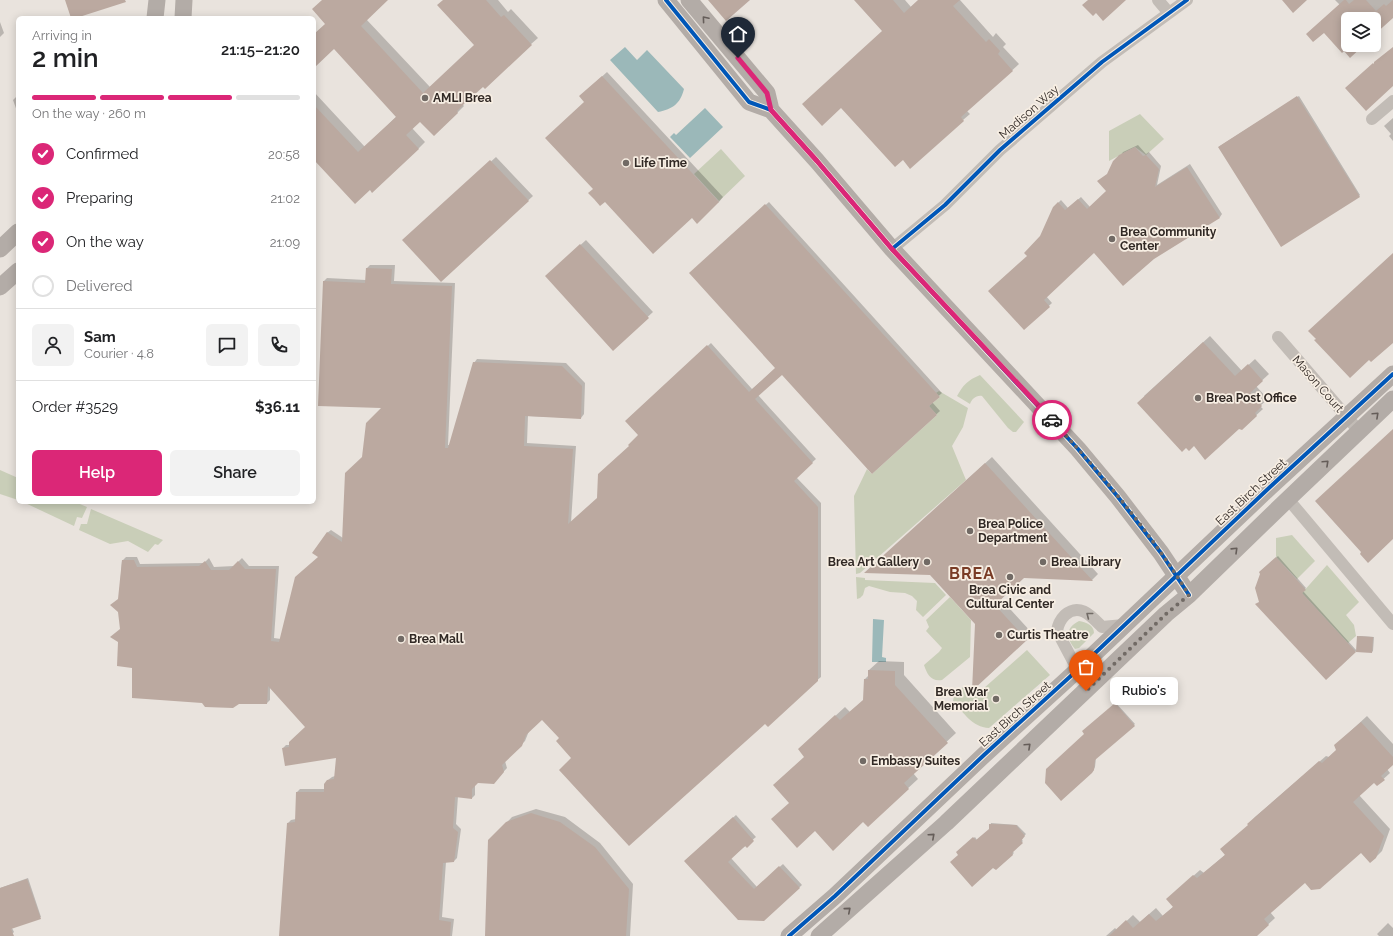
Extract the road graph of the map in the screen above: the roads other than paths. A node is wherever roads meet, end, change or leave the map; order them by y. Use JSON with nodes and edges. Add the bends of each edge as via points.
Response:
{"nodes":[{"id":1,"x":157,"y":0,"type":"edge"},
{"id":2,"x":184,"y":0,"type":"edge"},
{"id":3,"x":666,"y":0,"type":"edge"},
{"id":4,"x":689,"y":0,"type":"edge"},
{"id":5,"x":1158,"y":0,"type":"edge"},
{"id":6,"x":1186,"y":0,"type":"edge"},
{"id":7,"x":1169,"y":13,"type":"junction"},
{"id":8,"x":155,"y":16,"type":"edge"},
{"id":9,"x":183,"y":16,"type":"edge"},
{"id":10,"x":1393,"y":101,"type":"edge"},
{"id":11,"x":771,"y":110,"type":"junction"},
{"id":12,"x":1372,"y":119,"type":"dead end"},
{"id":13,"x":16,"y":234,"type":"edge"},
{"id":14,"x":0,"y":249,"type":"edge"},
{"id":15,"x":892,"y":249,"type":"junction"},
{"id":16,"x":16,"y":274,"type":"edge"},
{"id":17,"x":0,"y":287,"type":"edge"},
{"id":18,"x":1278,"y":337,"type":"dead end"},
{"id":19,"x":1393,"y":374,"type":"edge"},
{"id":20,"x":1393,"y":399,"type":"edge"},
{"id":21,"x":1345,"y":416,"type":"junction"},
{"id":22,"x":1359,"y":431,"type":"junction"},
{"id":23,"x":1288,"y":499,"type":"junction"},
{"id":24,"x":1177,"y":576,"type":"junction"},
{"id":25,"x":1189,"y":595,"type":"junction"},
{"id":26,"x":1393,"y":624,"type":"edge"},
{"id":27,"x":1124,"y":625,"type":"junction"},
{"id":28,"x":1073,"y":674,"type":"junction"},
{"id":29,"x":789,"y":936,"type":"edge"},
{"id":30,"x":819,"y":936,"type":"edge"}],
"edges":[{"from":1,"to":8,"type":"street"},
{"from":2,"to":9,"type":"street"},
{"from":3,"to":11,"type":"street","via":[[750,102]]},
{"from":11,"to":4,"type":"street","one_way":true,"via":[[767,93]]},
{"from":5,"to":7,"type":"street"},
{"from":6,"to":7,"type":"street","name":"Madison Way"},
{"from":7,"to":15,"type":"street","name":"Madison Way","via":[[1096,67],[1000,150],[945,205]]},
{"from":10,"to":12,"type":"street"},
{"from":11,"to":15,"type":"street"},
{"from":13,"to":14,"type":"street"},
{"from":15,"to":24,"type":"street","via":[[1083,454]]},
{"from":16,"to":17,"type":"street"},
{"from":18,"to":21,"type":"street","name":"Mason Court"},
{"from":19,"to":21,"type":"street","name":"East Birch Street"},
{"from":22,"to":20,"type":"street","one_way":true},
{"from":21,"to":22,"type":"street","name":"Mason Court"},
{"from":21,"to":24,"type":"street","name":"East Birch Street"},
{"from":23,"to":22,"type":"street","one_way":true},
{"from":25,"to":23,"type":"street","one_way":true},
{"from":23,"to":26,"type":"street"},
{"from":24,"to":25,"type":"street"},
{"from":24,"to":27,"type":"street","name":"East Birch Street"},
{"from":30,"to":25,"type":"street","one_way":true,"via":[[946,823]]},
{"from":27,"to":28,"type":"street","name":"East Birch Street"},
{"from":27,"to":28,"type":"street","one_way":true,"via":[[1102,627],[1086,612],[1080,610],[1074,610],[1065,616],[1057,631],[1075,665]]},
{"from":28,"to":29,"type":"street","name":"East Birch Street"}]}
